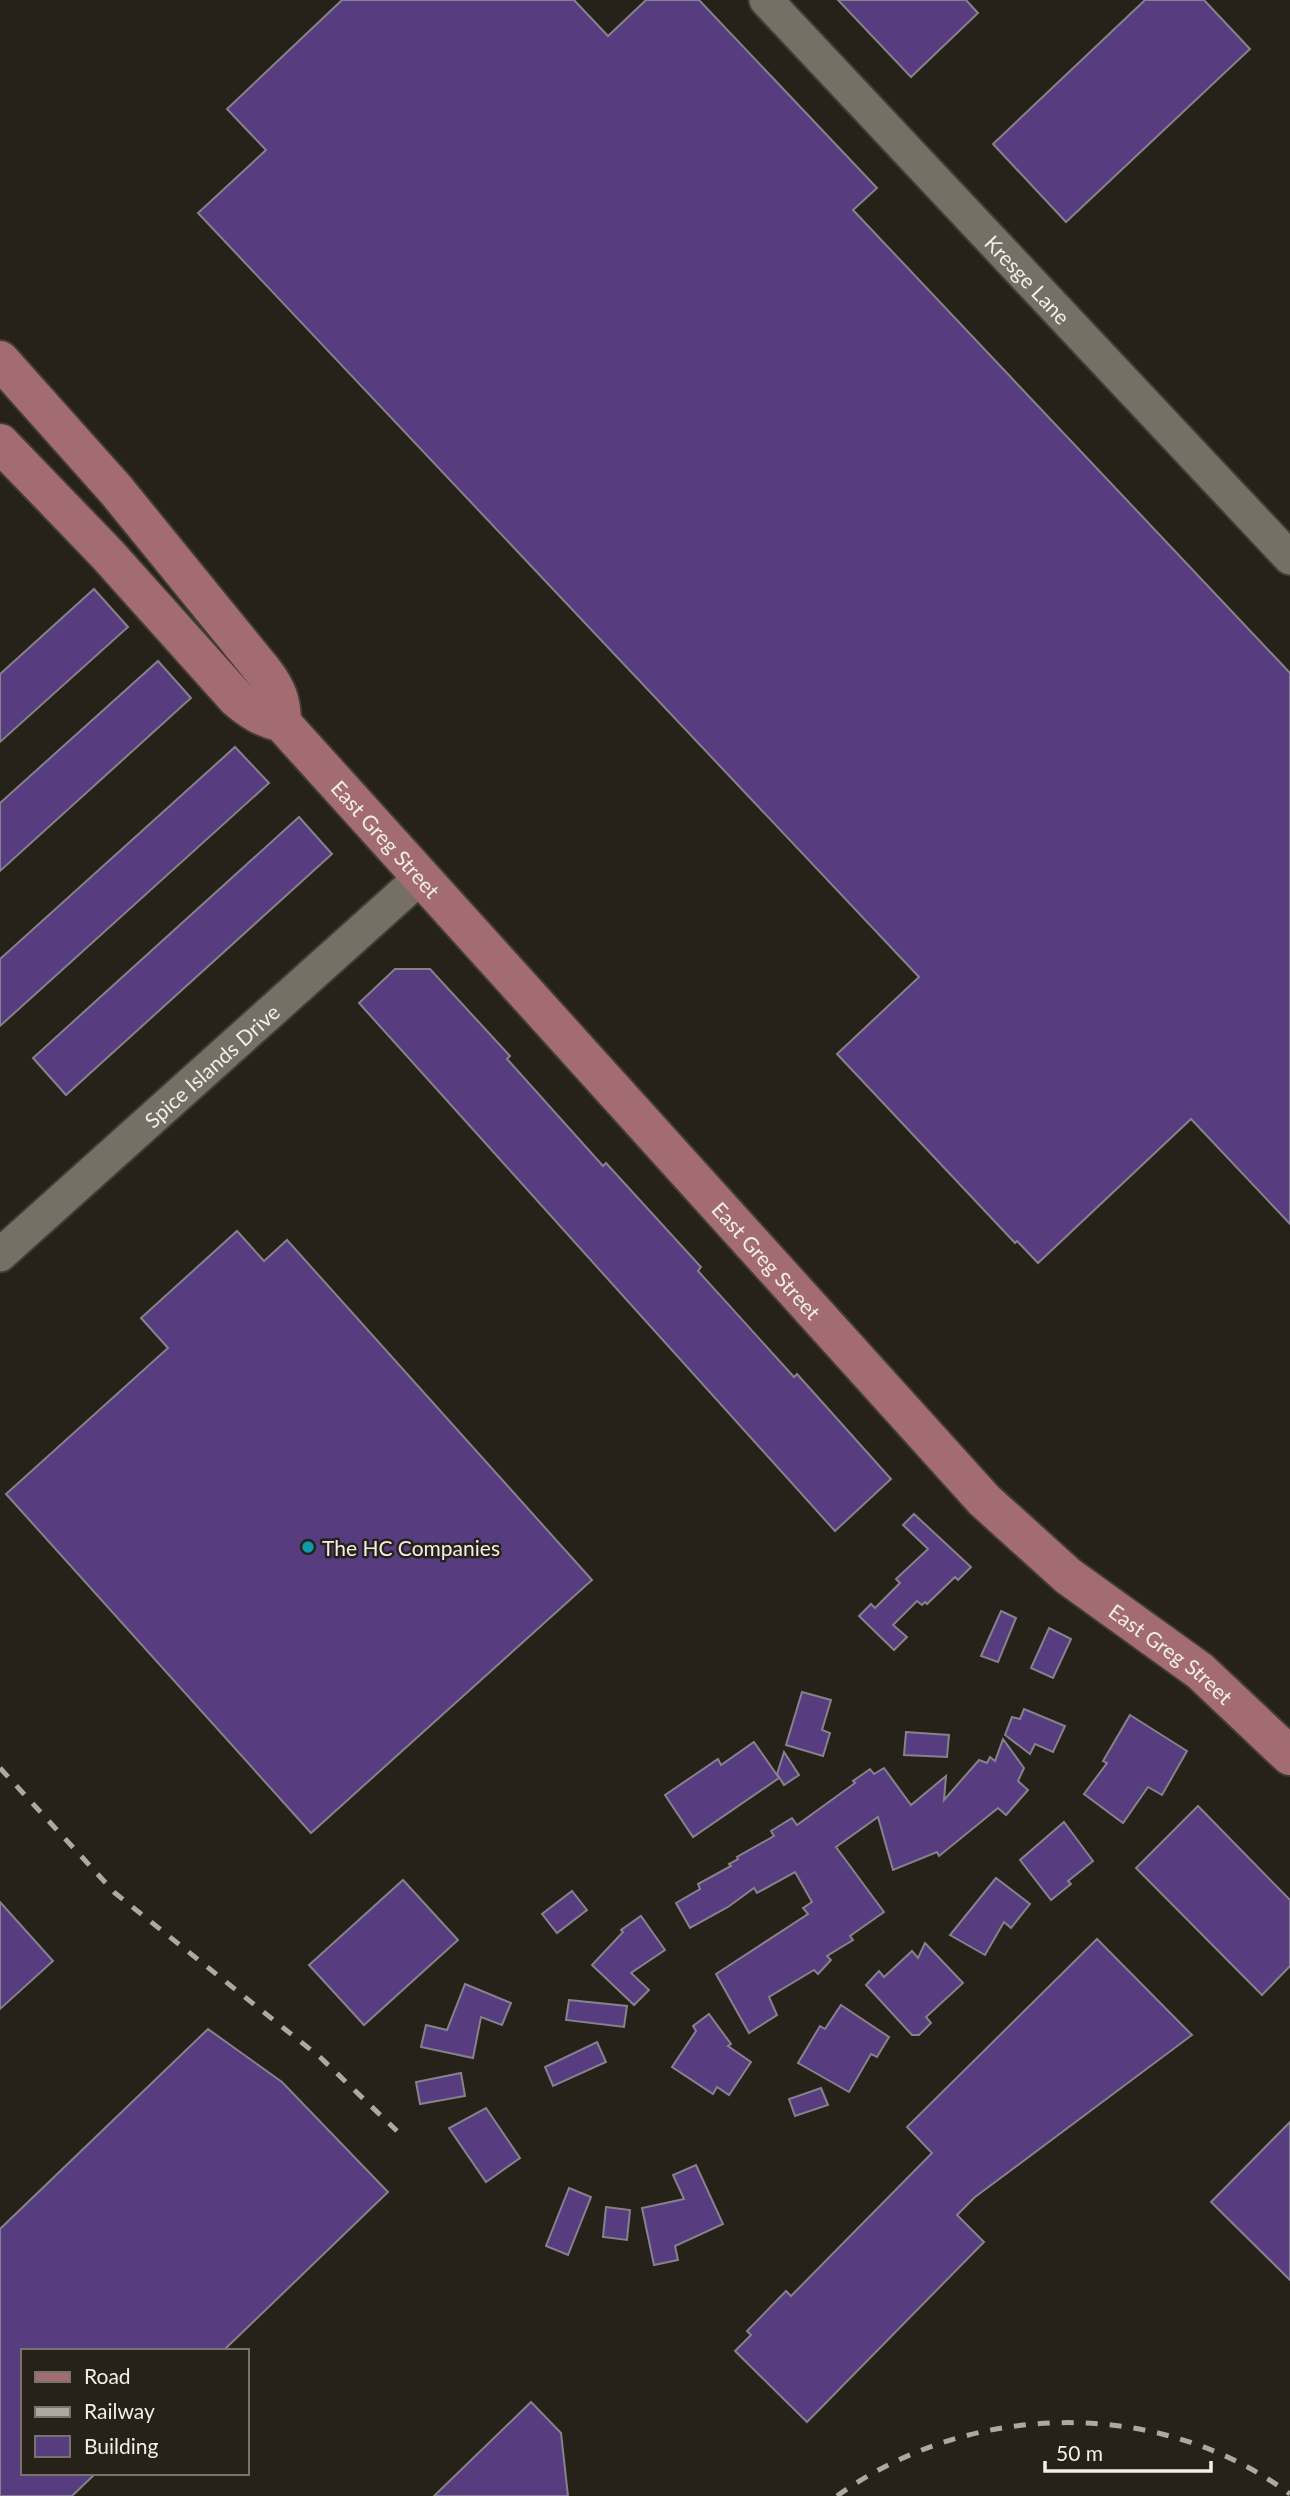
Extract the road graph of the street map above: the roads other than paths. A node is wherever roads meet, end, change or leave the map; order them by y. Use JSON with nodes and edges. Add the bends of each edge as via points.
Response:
{"nodes":[{"id":1,"x":766,"y":0,"type":"edge"},
{"id":2,"x":0,"y":360,"type":"edge"},
{"id":3,"x":0,"y":443,"type":"edge"},
{"id":4,"x":57,"y":501,"type":"junction"},
{"id":5,"x":1290,"y":558,"type":"edge"},
{"id":6,"x":211,"y":607,"type":"junction"},
{"id":7,"x":282,"y":723,"type":"junction"},
{"id":8,"x":421,"y":877,"type":"junction"},
{"id":9,"x":0,"y":1255,"type":"edge"},
{"id":10,"x":1290,"y":1756,"type":"edge"}],
"edges":[{"from":1,"to":5,"type":"street","name":"Kresge Lane"},
{"from":2,"to":6,"type":"main road","via":[[116,490]]},
{"from":3,"to":4,"type":"main road","name":"East Greg Street"},
{"from":4,"to":6,"type":"main road","via":[[71,496],[90,503],[153,568]]},
{"from":4,"to":7,"type":"main road","name":"East Greg Street","via":[[237,699],[251,712]]},
{"from":6,"to":7,"type":"main road","via":[[276,688]]},
{"from":7,"to":8,"type":"main road","name":"East Greg Street"},
{"from":8,"to":9,"type":"street","name":"Spice Islands Drive"},
{"from":8,"to":10,"type":"main road","name":"East Greg Street","via":[[985,1500],[1068,1576],[1200,1671]]}]}
